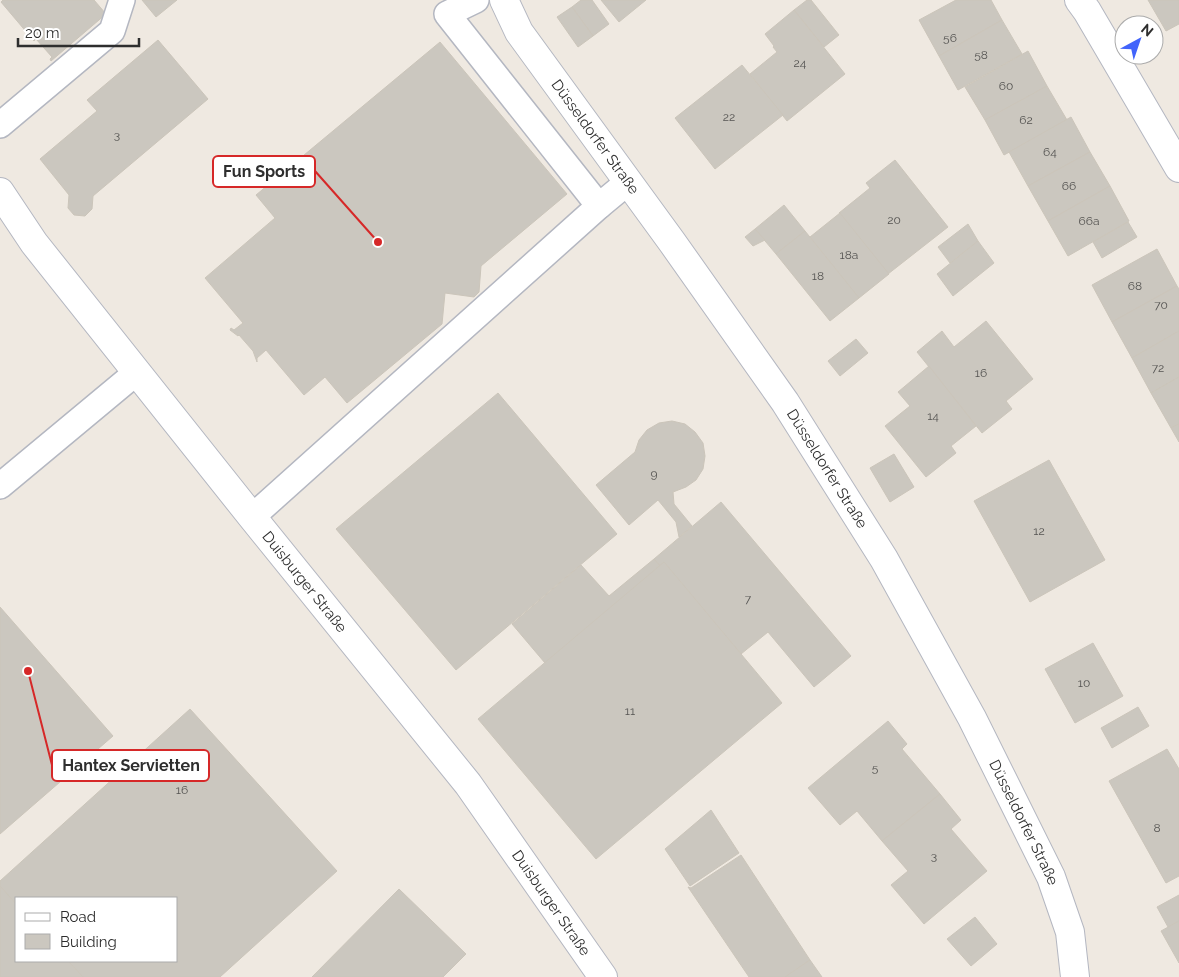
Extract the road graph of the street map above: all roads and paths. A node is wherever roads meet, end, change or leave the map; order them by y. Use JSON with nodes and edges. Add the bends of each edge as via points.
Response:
{"nodes":[{"id":1,"x":122,"y":0,"type":"edge"},
{"id":2,"x":476,"y":0,"type":"edge"},
{"id":3,"x":504,"y":0,"type":"edge"},
{"id":4,"x":1079,"y":0,"type":"edge"},
{"id":5,"x":0,"y":125,"type":"edge"},
{"id":6,"x":1179,"y":168,"type":"edge"},
{"id":7,"x":628,"y":182,"type":"junction"},
{"id":8,"x":0,"y":192,"type":"edge"},
{"id":9,"x":599,"y":206,"type":"junction"},
{"id":10,"x":137,"y":372,"type":"junction"},
{"id":11,"x":0,"y":486,"type":"edge"},
{"id":12,"x":252,"y":517,"type":"junction"},
{"id":13,"x":603,"y":977,"type":"edge"},
{"id":14,"x":1075,"y":977,"type":"edge"}],
"edges":[{"from":1,"to":5,"type":"lane","via":[[112,31]]},
{"from":2,"to":9,"type":"lane","via":[[447,14]]},
{"from":3,"to":7,"type":"street","name":"Düsseldorfer Straße","via":[[519,32]]},
{"from":4,"to":6,"type":"street"},
{"from":7,"to":9,"type":"lane"},
{"from":7,"to":14,"type":"street","name":"Düsseldorfer Straße","via":[[785,402],[884,559],[972,718],[1051,877],[1070,932]]},
{"from":8,"to":10,"type":"street","name":"Duisburger Straße","via":[[34,243]]},
{"from":9,"to":12,"type":"lane"},
{"from":10,"to":11,"type":"lane"},
{"from":10,"to":12,"type":"street","name":"Duisburger Straße"},
{"from":12,"to":13,"type":"street","name":"Duisburger Straße","via":[[468,784]]}]}
